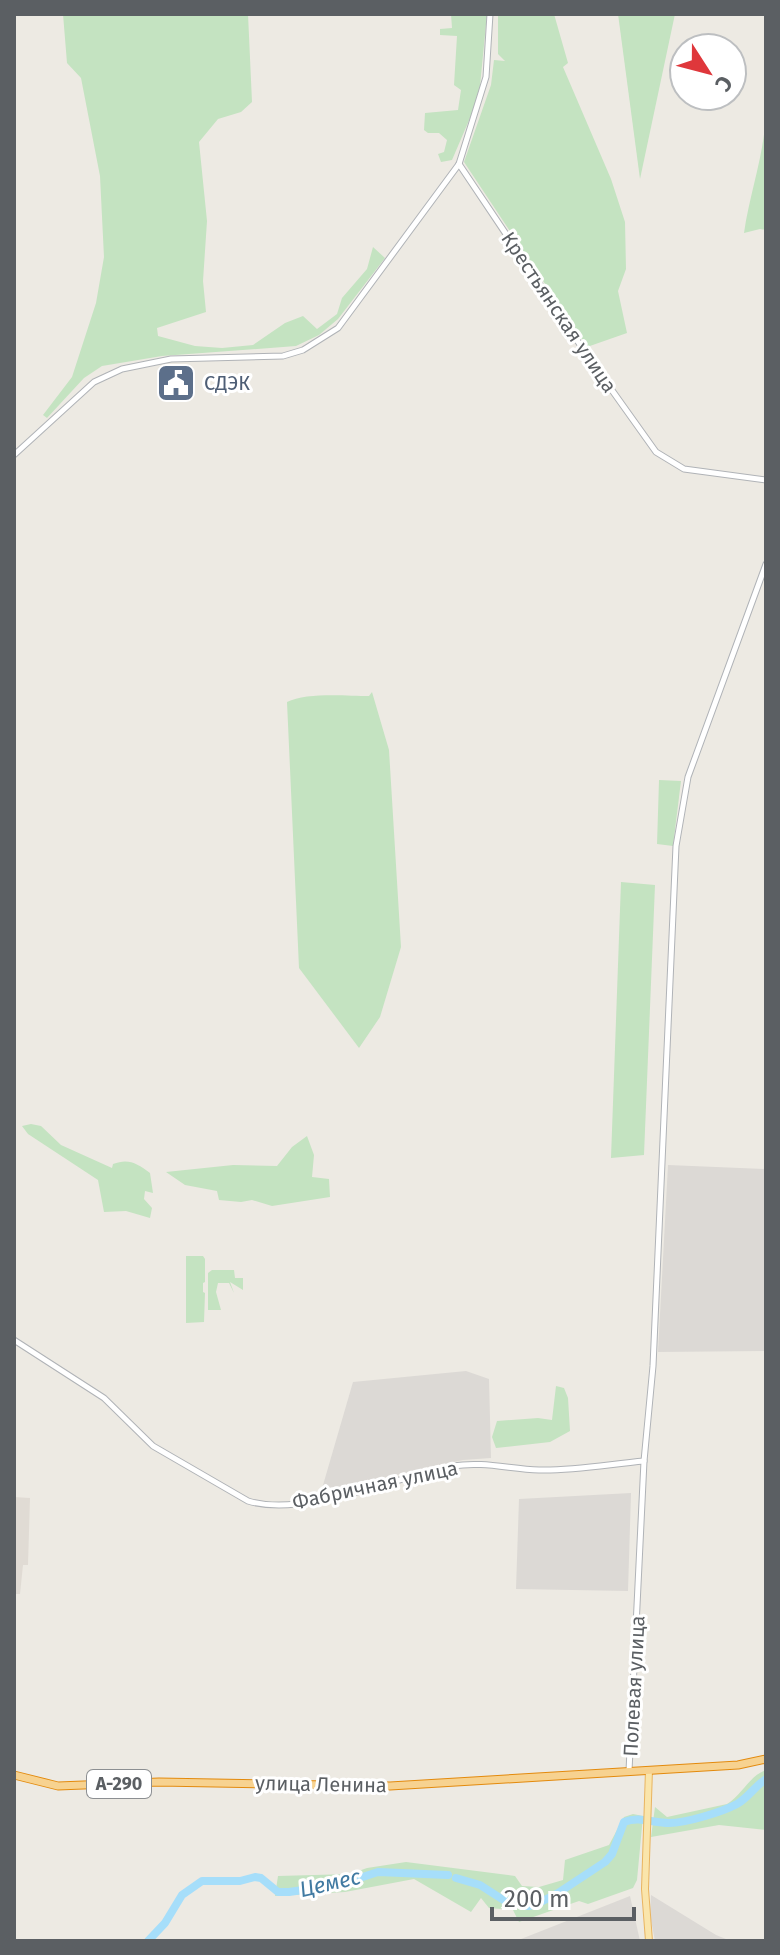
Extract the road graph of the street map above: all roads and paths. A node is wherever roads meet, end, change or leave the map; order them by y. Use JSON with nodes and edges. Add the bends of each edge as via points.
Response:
{"nodes":[{"id":1,"x":490,"y":14,"type":"edge"},
{"id":2,"x":459,"y":164,"type":"junction"},
{"id":3,"x":14,"y":455,"type":"edge"},
{"id":4,"x":766,"y":480,"type":"edge"},
{"id":5,"x":766,"y":564,"type":"edge"},
{"id":6,"x":14,"y":1340,"type":"edge"},
{"id":7,"x":644,"y":1461,"type":"junction"},
{"id":8,"x":766,"y":1759,"type":"edge"},
{"id":9,"x":649,"y":1770,"type":"junction"},
{"id":10,"x":629,"y":1771,"type":"junction"},
{"id":11,"x":14,"y":1775,"type":"edge"},
{"id":12,"x":649,"y":1941,"type":"edge"}],
"edges":[{"from":1,"to":2,"type":"main road","via":[[486,77]]},
{"from":2,"to":3,"type":"main road","via":[[338,328],[283,356],[171,359],[107,374]]},
{"from":2,"to":4,"type":"main road","name":"Крестьянская улица","via":[[662,457],[701,473]]},
{"from":5,"to":7,"type":"main road","name":"Полевая улица","via":[[688,777],[676,846],[653,1366]]},
{"from":6,"to":7,"type":"main road","name":"Фабричная улица","via":[[104,1398],[153,1446],[262,1505],[326,1499],[454,1466],[540,1470]]},
{"from":7,"to":10,"type":"main road","name":"Полевая улица"},
{"from":8,"to":9,"type":"highway"},
{"from":9,"to":10,"type":"highway","name":"улица Ленина"},
{"from":9,"to":12,"type":"main road"},
{"from":10,"to":11,"type":"highway","name":"улица Ленина","number":"А-290","via":[[390,1786],[58,1786]]}]}
